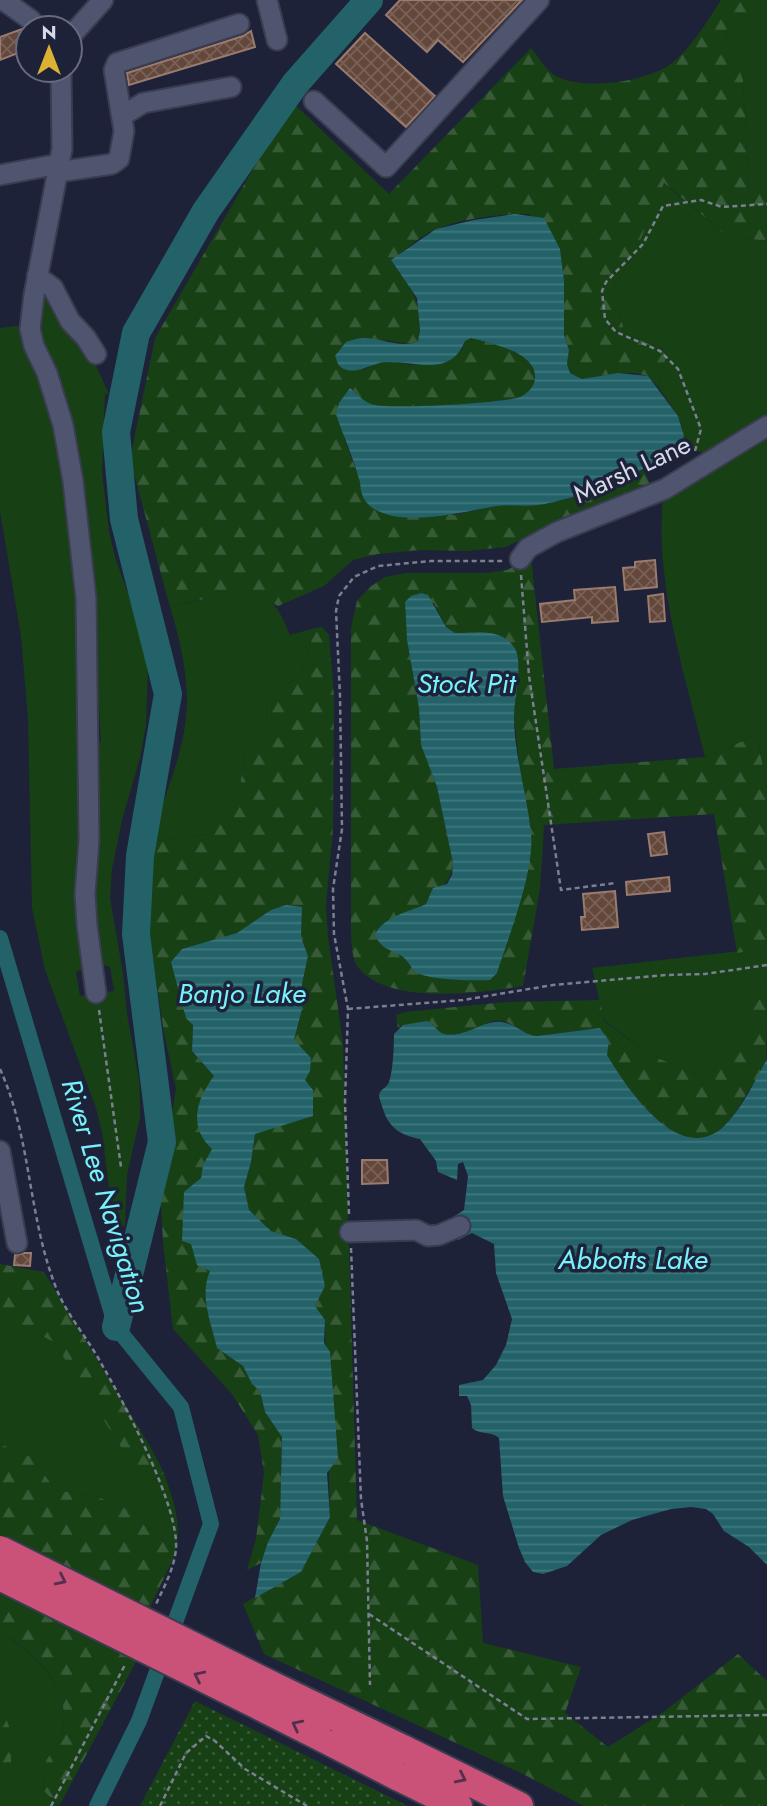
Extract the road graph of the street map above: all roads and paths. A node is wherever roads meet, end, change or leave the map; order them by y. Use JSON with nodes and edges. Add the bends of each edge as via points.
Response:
{"nodes":[{"id":1,"x":3,"y":0,"type":"edge"},
{"id":2,"x":103,"y":0,"type":"edge"},
{"id":3,"x":267,"y":0,"type":"edge"},
{"id":4,"x":539,"y":0,"type":"edge"},
{"id":5,"x":23,"y":14,"type":"edge"},
{"id":6,"x":84,"y":21,"type":"edge"},
{"id":7,"x":239,"y":24,"type":"dead end"},
{"id":8,"x":277,"y":40,"type":"dead end"},
{"id":9,"x":61,"y":84,"type":"edge"},
{"id":10,"x":231,"y":87,"type":"dead end"},
{"id":11,"x":314,"y":101,"type":"dead end"},
{"id":12,"x":122,"y":116,"type":"junction"},
{"id":13,"x":59,"y":168,"type":"junction"},
{"id":14,"x":0,"y":175,"type":"edge"},
{"id":15,"x":767,"y":204,"type":"edge"},
{"id":16,"x":37,"y":276,"type":"junction"},
{"id":17,"x":96,"y":354,"type":"dead end"},
{"id":18,"x":767,"y":426,"type":"edge"},
{"id":19,"x":689,"y":474,"type":"junction"},
{"id":20,"x":520,"y":559,"type":"junction"},
{"id":21,"x":616,"y":883,"type":"dead end"},
{"id":22,"x":767,"y":965,"type":"edge"},
{"id":23,"x":96,"y":993,"type":"joint"},
{"id":24,"x":348,"y":1009,"type":"junction"},
{"id":25,"x":0,"y":1069,"type":"edge"},
{"id":26,"x":9,"y":1087,"type":"junction"},
{"id":27,"x":0,"y":1089,"type":"edge"},
{"id":28,"x":0,"y":1151,"type":"edge"},
{"id":29,"x":121,"y":1167,"type":"dead end"},
{"id":30,"x":2,"y":1173,"type":"edge"},
{"id":31,"x":460,"y":1226,"type":"dead end"},
{"id":32,"x":350,"y":1232,"type":"junction"},
{"id":33,"x":17,"y":1243,"type":"dead end"},
{"id":34,"x":0,"y":1550,"type":"edge"},
{"id":35,"x":0,"y":1576,"type":"edge"},
{"id":36,"x":168,"y":1580,"type":"dead end"},
{"id":37,"x":369,"y":1614,"type":"junction"},
{"id":38,"x":370,"y":1685,"type":"dead end"},
{"id":39,"x":265,"y":1695,"type":"junction"},
{"id":40,"x":767,"y":1715,"type":"edge"},
{"id":41,"x":95,"y":1723,"type":"dead end"},
{"id":42,"x":400,"y":1763,"type":"junction"},
{"id":43,"x":51,"y":1806,"type":"edge"},
{"id":44,"x":160,"y":1806,"type":"edge"},
{"id":45,"x":307,"y":1806,"type":"edge"},
{"id":46,"x":458,"y":1806,"type":"edge"},
{"id":47,"x":519,"y":1806,"type":"edge"}],
"edges":[{"from":1,"to":5,"type":"street"},
{"from":2,"to":6,"type":"street"},
{"from":3,"to":8,"type":"street"},
{"from":4,"to":11,"type":"street","via":[[386,167]]},
{"from":7,"to":12,"type":"street","via":[[117,64],[114,70]]},
{"from":9,"to":13,"type":"street"},
{"from":10,"to":12,"type":"street","via":[[143,103]]},
{"from":12,"to":13,"type":"street","via":[[119,159],[112,164]]},
{"from":13,"to":14,"type":"street"},
{"from":13,"to":16,"type":"street"},
{"from":15,"to":19,"type":"path","via":[[722,207],[701,200],[663,206],[643,244],[602,291],[605,319],[616,332],[660,351],[677,369],[701,429]]},
{"from":16,"to":17,"type":"street","via":[[53,288],[69,321]]},
{"from":16,"to":23,"type":"street","via":[[30,329],[63,425],[86,598],[89,839],[85,894]]},
{"from":18,"to":19,"type":"street","name":"Marsh Lane"},
{"from":19,"to":20,"type":"street","name":"Marsh Lane","via":[[634,503],[557,532],[528,548]]},
{"from":20,"to":21,"type":"path","via":[[529,676],[561,890]]},
{"from":20,"to":24,"type":"path","via":[[378,565],[354,578],[339,596],[342,829],[333,889],[334,934]]},
{"from":22,"to":24,"type":"path"},
{"from":23,"to":29,"type":"path"},
{"from":24,"to":32,"type":"path","via":[[345,1102]]},
{"from":25,"to":26,"type":"path"},
{"from":26,"to":27,"type":"path"},
{"from":26,"to":36,"type":"path","via":[[55,1287],[101,1362],[161,1486],[176,1549]]},
{"from":28,"to":30,"type":"street"},
{"from":30,"to":33,"type":"street"},
{"from":31,"to":32,"type":"street","via":[[428,1236],[416,1230]]},
{"from":32,"to":37,"type":"path"},
{"from":34,"to":39,"type":"highway","one_way":true,"bridge":true},
{"from":39,"to":35,"type":"highway","one_way":true,"bridge":true},
{"from":37,"to":38,"type":"path"},
{"from":37,"to":40,"type":"path","via":[[527,1719]]},
{"from":39,"to":42,"type":"highway","bridge":true},
{"from":41,"to":43,"type":"path"},
{"from":42,"to":46,"type":"highway"},
{"from":42,"to":47,"type":"highway","one_way":true},
{"from":44,"to":45,"type":"path","via":[[186,1753],[206,1736],[245,1769]]}]}
